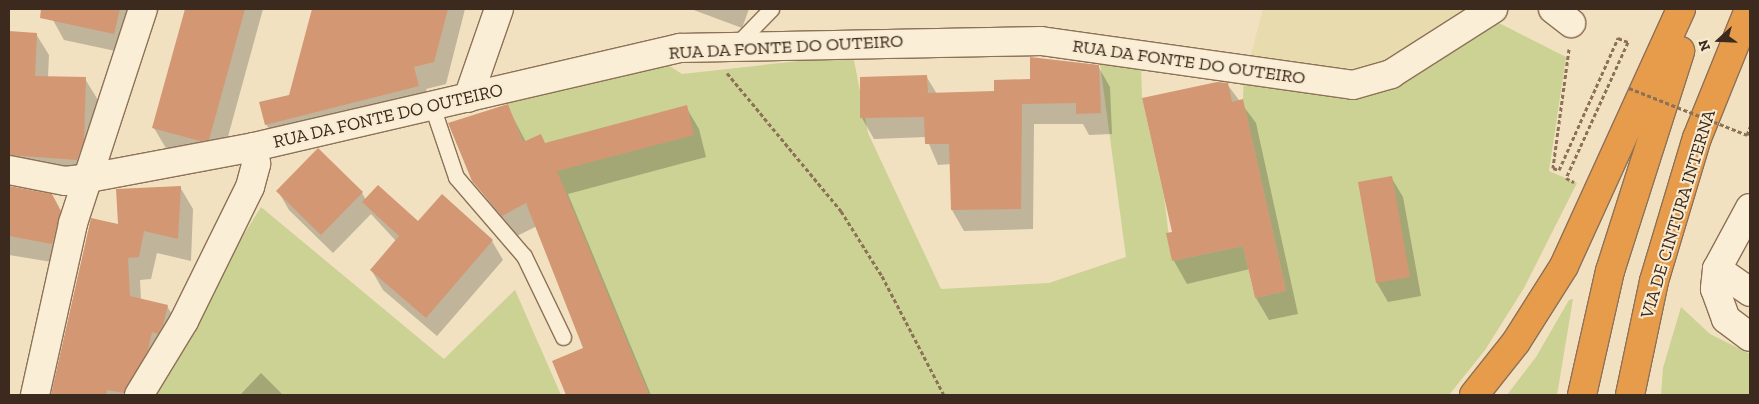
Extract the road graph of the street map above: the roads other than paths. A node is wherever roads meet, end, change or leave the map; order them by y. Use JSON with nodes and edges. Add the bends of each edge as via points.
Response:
{"nodes":[{"id":1,"x":143,"y":9,"type":"edge"},
{"id":2,"x":499,"y":9,"type":"edge"},
{"id":3,"x":771,"y":9,"type":"edge"},
{"id":4,"x":1493,"y":9,"type":"edge"},
{"id":5,"x":1681,"y":9,"type":"edge"},
{"id":6,"x":1693,"y":9,"type":"edge"},
{"id":7,"x":1749,"y":9,"type":"edge"},
{"id":8,"x":718,"y":49,"type":"junction"},
{"id":9,"x":468,"y":98,"type":"junction"},
{"id":10,"x":432,"y":106,"type":"junction"},
{"id":11,"x":254,"y":147,"type":"junction"},
{"id":12,"x":9,"y":170,"type":"edge"},
{"id":13,"x":89,"y":178,"type":"junction"},
{"id":14,"x":1750,"y":208,"type":"edge"},
{"id":15,"x":1717,"y":269,"type":"junction"},
{"id":16,"x":1750,"y":292,"type":"edge"},
{"id":17,"x":1750,"y":336,"type":"edge"},
{"id":18,"x":563,"y":337,"type":"dead end"},
{"id":19,"x":35,"y":395,"type":"edge"},
{"id":20,"x":139,"y":395,"type":"edge"},
{"id":21,"x":1474,"y":395,"type":"edge"},
{"id":22,"x":1582,"y":395,"type":"edge"},
{"id":23,"x":1630,"y":395,"type":"edge"}],
"edges":[{"from":1,"to":13,"type":"street"},
{"from":2,"to":9,"type":"street"},
{"from":3,"to":8,"type":"lane","via":[[746,39]]},
{"from":4,"to":8,"type":"street","name":"RUA DA FONTE DO OUTEIRO","via":[[1391,74],[1353,85],[1041,41]]},
{"from":5,"to":21,"type":"highway","via":[[1564,266],[1516,342]]},
{"from":6,"to":22,"type":"highway","via":[[1610,271]]},
{"from":7,"to":23,"type":"highway","name":"VIA DE CINTURA INTERNA","via":[[1697,138],[1654,281]]},
{"from":8,"to":9,"type":"street","name":"RUA DA FONTE DO OUTEIRO","via":[[680,48]]},
{"from":9,"to":10,"type":"street","name":"RUA DA FONTE DO OUTEIRO"},
{"from":10,"to":11,"type":"street","name":"RUA DA FONTE DO OUTEIRO"},
{"from":10,"to":18,"type":"lane","via":[[456,177],[524,256]]},
{"from":11,"to":13,"type":"street","name":"RUA DA FONTE DO OUTEIRO"},
{"from":11,"to":20,"type":"street","via":[[256,164],[250,187],[184,321]]},
{"from":12,"to":13,"type":"street","name":"RUA DA FONTE DO OUTEIRO","via":[[65,181]]},
{"from":13,"to":19,"type":"street","via":[[73,223]]},
{"from":14,"to":15,"type":"street"},
{"from":15,"to":16,"type":"street"},
{"from":15,"to":17,"type":"street","via":[[1715,290],[1726,319]]}]}
